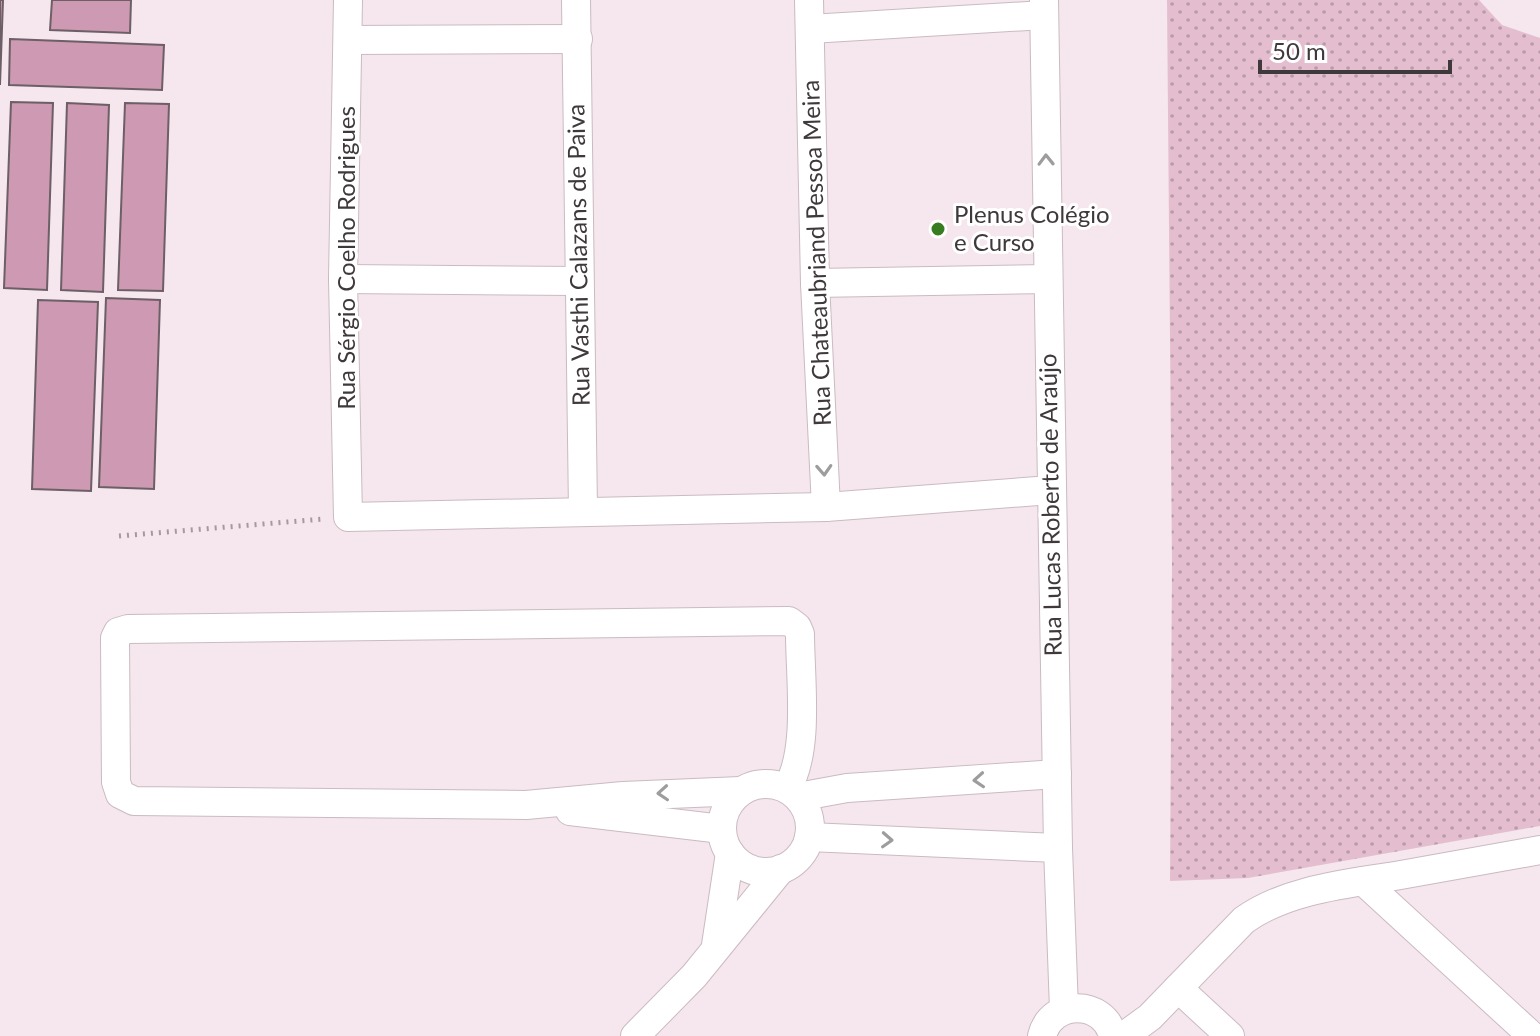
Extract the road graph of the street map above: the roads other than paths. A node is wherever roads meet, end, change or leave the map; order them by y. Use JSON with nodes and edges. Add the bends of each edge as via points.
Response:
{"nodes":[{"id":1,"x":348,"y":0,"type":"edge"},
{"id":2,"x":576,"y":0,"type":"edge"},
{"id":3,"x":809,"y":0,"type":"edge"},
{"id":4,"x":1044,"y":8,"type":"edge"},
{"id":5,"x":810,"y":29,"type":"junction"},
{"id":6,"x":578,"y":39,"type":"junction"},
{"id":7,"x":348,"y":40,"type":"junction"},
{"id":8,"x":343,"y":279,"type":"junction"},
{"id":9,"x":1048,"y":279,"type":"junction"},
{"id":10,"x":578,"y":281,"type":"junction"},
{"id":11,"x":815,"y":283,"type":"junction"},
{"id":12,"x":1051,"y":490,"type":"junction"},
{"id":13,"x":826,"y":507,"type":"junction"},
{"id":14,"x":583,"y":511,"type":"junction"},
{"id":15,"x":1057,"y":774,"type":"junction"},
{"id":16,"x":741,"y":791,"type":"junction"},
{"id":17,"x":792,"y":792,"type":"junction"},
{"id":18,"x":526,"y":805,"type":"junction"},
{"id":19,"x":809,"y":837,"type":"junction"},
{"id":20,"x":726,"y":841,"type":"junction"},
{"id":21,"x":1058,"y":848,"type":"junction"},
{"id":22,"x":1540,"y":850,"type":"edge"},
{"id":23,"x":781,"y":869,"type":"junction"},
{"id":24,"x":1363,"y":881,"type":"junction"},
{"id":25,"x":716,"y":946,"type":"junction"},
{"id":26,"x":1178,"y":988,"type":"junction"},
{"id":27,"x":1064,"y":1009,"type":"junction"},
{"id":28,"x":635,"y":1036,"type":"edge"},
{"id":29,"x":1042,"y":1036,"type":"edge"},
{"id":30,"x":1113,"y":1036,"type":"edge"},
{"id":31,"x":1124,"y":1036,"type":"edge"},
{"id":32,"x":1230,"y":1036,"type":"edge"},
{"id":33,"x":1532,"y":1036,"type":"edge"}],
"edges":[{"from":1,"to":7,"type":"street","name":"Rua Sérgio Coelho Rodrigues"},
{"from":2,"to":6,"type":"street","name":"Rua Vasthi Calazans de Paiva"},
{"from":3,"to":5,"type":"street","name":"Rua Chateaubriand Pessoa Meira"},
{"from":4,"to":5,"type":"street"},
{"from":9,"to":4,"type":"street","name":"Rua Lucas Roberto de Araújo","one_way":true},
{"from":5,"to":11,"type":"street","name":"Rua Chateaubriand Pessoa Meira"},
{"from":6,"to":7,"type":"street"},
{"from":6,"to":10,"type":"street","name":"Rua Vasthi Calazans de Paiva"},
{"from":7,"to":8,"type":"street","name":"Rua Sérgio Coelho Rodrigues"},
{"from":8,"to":10,"type":"street"},
{"from":8,"to":14,"type":"street","name":"Rua Sérgio Coelho Rodrigues","via":[[348,517]]},
{"from":9,"to":11,"type":"street"},
{"from":9,"to":12,"type":"street","name":"Rua Lucas Roberto de Araújo"},
{"from":10,"to":14,"type":"street","name":"Rua Vasthi Calazans de Paiva"},
{"from":11,"to":13,"type":"street","name":"Rua Chateaubriand Pessoa Meira","one_way":true},
{"from":12,"to":13,"type":"street"},
{"from":12,"to":15,"type":"street","name":"Rua Lucas Roberto de Araújo"},
{"from":13,"to":14,"type":"street"},
{"from":15,"to":17,"type":"street","one_way":true},
{"from":15,"to":21,"type":"street","name":"Rua Lucas Roberto de Araújo"},
{"from":16,"to":17,"type":"street","via":[[762,783]]},
{"from":16,"to":18,"type":"street","one_way":true},
{"from":16,"to":20,"type":"street","via":[[724,814]]},
{"from":17,"to":18,"type":"street","via":[[800,715],[800,634],[789,621],[128,629],[115,638],[116,782],[120,794],[129,799]]},
{"from":17,"to":19,"type":"street","via":[[806,809]]},
{"from":18,"to":20,"type":"street","via":[[644,822]]},
{"from":19,"to":21,"type":"street","one_way":true},
{"from":19,"to":23,"type":"street","via":[[804,851]]},
{"from":20,"to":23,"type":"street","via":[[740,863],[753,870]]},
{"from":20,"to":25,"type":"street"},
{"from":21,"to":27,"type":"street","name":"Rua Lucas Roberto de Araújo"},
{"from":22,"to":24,"type":"street"},
{"from":23,"to":25,"type":"street"},
{"from":24,"to":26,"type":"street","via":[[1258,910]]},
{"from":24,"to":33,"type":"street"},
{"from":25,"to":28,"type":"street"},
{"from":26,"to":31,"type":"street"},
{"from":26,"to":32,"type":"street"},
{"from":27,"to":29,"type":"street","via":[[1052,1017]]},
{"from":27,"to":30,"type":"street","via":[[1092,1010],[1104,1018]]}]}
